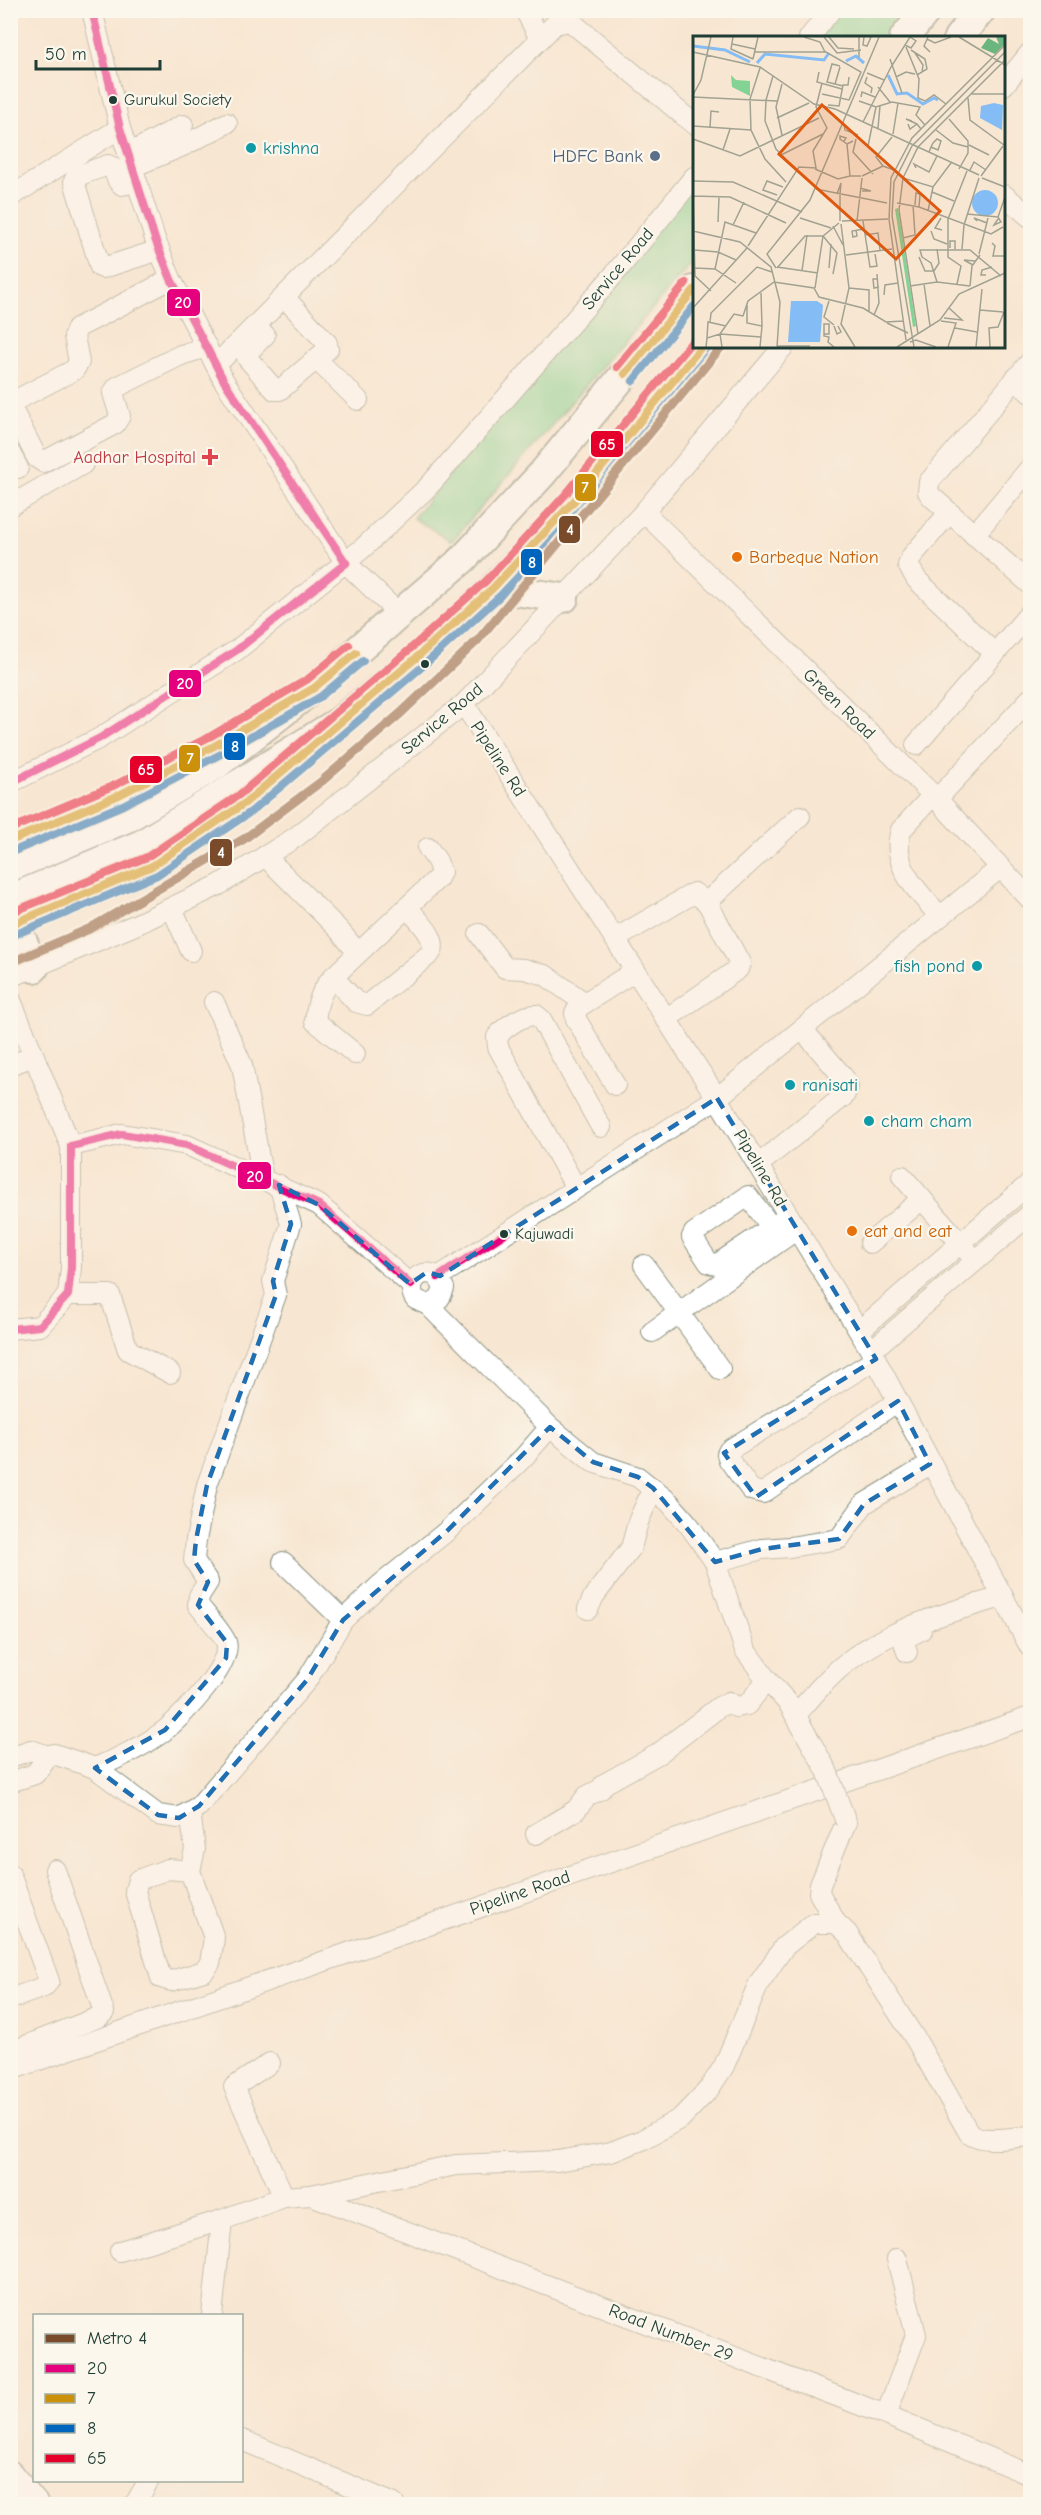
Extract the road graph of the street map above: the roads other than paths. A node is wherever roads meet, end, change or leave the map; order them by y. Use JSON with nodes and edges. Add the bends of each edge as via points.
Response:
{"nodes":[{"id":1,"x":92,"y":10,"type":"edge"},
{"id":2,"x":525,"y":10,"type":"edge"},
{"id":3,"x":831,"y":10,"type":"edge"},
{"id":4,"x":927,"y":10,"type":"edge"},
{"id":5,"x":981,"y":10,"type":"edge"},
{"id":6,"x":557,"y":17,"type":"edge"},
{"id":7,"x":811,"y":36,"type":"edge"},
{"id":8,"x":906,"y":36,"type":"edge"},
{"id":9,"x":960,"y":36,"type":"edge"},
{"id":10,"x":540,"y":39,"type":"junction"},
{"id":11,"x":1030,"y":53,"type":"edge"},
{"id":12,"x":1005,"y":84,"type":"edge"},
{"id":13,"x":227,"y":123,"type":"dead end"},
{"id":14,"x":693,"y":123,"type":"edge"},
{"id":15,"x":183,"y":125,"type":"dead end"},
{"id":16,"x":120,"y":128,"type":"junction"},
{"id":17,"x":133,"y":168,"type":"junction"},
{"id":18,"x":693,"y":178,"type":"edge"},
{"id":19,"x":1005,"y":196,"type":"edge"},
{"id":20,"x":10,"y":197,"type":"edge"},
{"id":21,"x":1030,"y":217,"type":"edge"},
{"id":22,"x":159,"y":250,"type":"junction"},
{"id":23,"x":171,"y":279,"type":"junction"},
{"id":24,"x":693,"y":291,"type":"edge"},
{"id":25,"x":289,"y":302,"type":"junction"},
{"id":26,"x":700,"y":348,"type":"edge"},
{"id":27,"x":782,"y":348,"type":"edge"},
{"id":28,"x":211,"y":356,"type":"junction"},
{"id":29,"x":316,"y":359,"type":"junction"},
{"id":30,"x":1030,"y":362,"type":"edge"},
{"id":31,"x":1015,"y":380,"type":"junction"},
{"id":32,"x":1030,"y":393,"type":"edge"},
{"id":33,"x":358,"y":400,"type":"dead end"},
{"id":34,"x":82,"y":465,"type":"dead end"},
{"id":35,"x":1030,"y":468,"type":"edge"},
{"id":36,"x":10,"y":506,"type":"edge"},
{"id":37,"x":644,"y":512,"type":"junction"},
{"id":38,"x":949,"y":513,"type":"junction"},
{"id":39,"x":974,"y":535,"type":"junction"},
{"id":40,"x":346,"y":563,"type":"junction"},
{"id":41,"x":1030,"y":585,"type":"edge"},
{"id":42,"x":493,"y":588,"type":"junction"},
{"id":43,"x":564,"y":598,"type":"junction"},
{"id":44,"x":1030,"y":613,"type":"edge"},
{"id":45,"x":400,"y":615,"type":"junction"},
{"id":46,"x":995,"y":654,"type":"junction"},
{"id":47,"x":314,"y":688,"type":"junction"},
{"id":48,"x":1030,"y":699,"type":"edge"},
{"id":49,"x":464,"y":704,"type":"junction"},
{"id":50,"x":340,"y":721,"type":"junction"},
{"id":51,"x":916,"y":745,"type":"dead end"},
{"id":52,"x":10,"y":783,"type":"edge"},
{"id":53,"x":935,"y":797,"type":"junction"},
{"id":54,"x":800,"y":816,"type":"dead end"},
{"id":55,"x":10,"y":841,"type":"edge"},
{"id":56,"x":428,"y":848,"type":"dead end"},
{"id":57,"x":265,"y":856,"type":"junction"},
{"id":58,"x":10,"y":867,"type":"edge"},
{"id":59,"x":1000,"y":868,"type":"junction"},
{"id":60,"x":1030,"y":899,"type":"edge"},
{"id":61,"x":707,"y":902,"type":"junction"},
{"id":62,"x":407,"y":907,"type":"junction"},
{"id":63,"x":172,"y":908,"type":"junction"},
{"id":64,"x":12,"y":916,"type":"edge"},
{"id":65,"x":940,"y":916,"type":"junction"},
{"id":66,"x":479,"y":934,"type":"dead end"},
{"id":67,"x":615,"y":939,"type":"junction"},
{"id":68,"x":191,"y":951,"type":"dead end"},
{"id":69,"x":358,"y":953,"type":"junction"},
{"id":70,"x":635,"y":971,"type":"junction"},
{"id":71,"x":22,"y":972,"type":"edge"},
{"id":72,"x":333,"y":977,"type":"junction"},
{"id":73,"x":10,"y":998,"type":"edge"},
{"id":74,"x":214,"y":1002,"type":"dead end"},
{"id":75,"x":585,"y":1003,"type":"junction"},
{"id":76,"x":666,"y":1019,"type":"junction"},
{"id":77,"x":802,"y":1029,"type":"junction"},
{"id":78,"x":355,"y":1054,"type":"dead end"},
{"id":79,"x":34,"y":1056,"type":"junction"},
{"id":80,"x":10,"y":1065,"type":"edge"},
{"id":81,"x":615,"y":1085,"type":"dead end"},
{"id":82,"x":717,"y":1098,"type":"junction"},
{"id":83,"x":601,"y":1127,"type":"dead end"},
{"id":84,"x":71,"y":1146,"type":"junction"},
{"id":85,"x":758,"y":1165,"type":"junction"},
{"id":86,"x":902,"y":1176,"type":"dead end"},
{"id":87,"x":271,"y":1182,"type":"junction"},
{"id":88,"x":1030,"y":1183,"type":"edge"},
{"id":89,"x":576,"y":1188,"type":"junction"},
{"id":90,"x":922,"y":1199,"type":"junction"},
{"id":91,"x":1030,"y":1214,"type":"edge"},
{"id":92,"x":793,"y":1223,"type":"junction"},
{"id":93,"x":772,"y":1228,"type":"dead end"},
{"id":94,"x":870,"y":1243,"type":"dead end"},
{"id":95,"x":960,"y":1243,"type":"junction"},
{"id":96,"x":976,"y":1261,"type":"junction"},
{"id":97,"x":644,"y":1265,"type":"dead end"},
{"id":98,"x":438,"y":1277,"type":"junction"},
{"id":99,"x":411,"y":1285,"type":"junction"},
{"id":100,"x":68,"y":1295,"type":"junction"},
{"id":101,"x":428,"y":1305,"type":"junction"},
{"id":102,"x":678,"y":1312,"type":"junction"},
{"id":103,"x":10,"y":1329,"type":"edge"},
{"id":104,"x":859,"y":1330,"type":"junction"},
{"id":105,"x":652,"y":1332,"type":"dead end"},
{"id":106,"x":874,"y":1355,"type":"junction"},
{"id":107,"x":720,"y":1369,"type":"dead end"},
{"id":108,"x":170,"y":1373,"type":"dead end"},
{"id":109,"x":898,"y":1401,"type":"junction"},
{"id":110,"x":550,"y":1426,"type":"junction"},
{"id":111,"x":930,"y":1464,"type":"junction"},
{"id":112,"x":653,"y":1488,"type":"junction"},
{"id":113,"x":283,"y":1562,"type":"dead end"},
{"id":114,"x":715,"y":1562,"type":"junction"},
{"id":115,"x":1003,"y":1597,"type":"junction"},
{"id":116,"x":588,"y":1609,"type":"dead end"},
{"id":117,"x":343,"y":1620,"type":"junction"},
{"id":118,"x":925,"y":1622,"type":"junction"},
{"id":119,"x":1030,"y":1647,"type":"edge"},
{"id":120,"x":907,"y":1652,"type":"dead end"},
{"id":121,"x":767,"y":1680,"type":"junction"},
{"id":122,"x":796,"y":1715,"type":"junction"},
{"id":123,"x":1030,"y":1717,"type":"edge"},
{"id":124,"x":48,"y":1756,"type":"junction"},
{"id":125,"x":10,"y":1757,"type":"edge"},
{"id":126,"x":95,"y":1768,"type":"junction"},
{"id":127,"x":10,"y":1782,"type":"edge"},
{"id":128,"x":190,"y":1812,"type":"junction"},
{"id":129,"x":536,"y":1834,"type":"dead end"},
{"id":130,"x":55,"y":1870,"type":"dead end"},
{"id":131,"x":190,"y":1871,"type":"junction"},
{"id":132,"x":10,"y":1874,"type":"edge"},
{"id":133,"x":836,"y":1923,"type":"junction"},
{"id":134,"x":10,"y":1999,"type":"edge"},
{"id":135,"x":10,"y":2052,"type":"edge"},
{"id":136,"x":270,"y":2063,"type":"dead end"},
{"id":137,"x":10,"y":2070,"type":"edge"},
{"id":138,"x":1030,"y":2136,"type":"edge"},
{"id":139,"x":311,"y":2195,"type":"junction"},
{"id":140,"x":284,"y":2197,"type":"junction"},
{"id":141,"x":222,"y":2220,"type":"junction"},
{"id":142,"x":120,"y":2251,"type":"dead end"},
{"id":143,"x":897,"y":2259,"type":"dead end"},
{"id":144,"x":212,"y":2314,"type":"edge"},
{"id":145,"x":886,"y":2415,"type":"junction"},
{"id":146,"x":243,"y":2440,"type":"edge"},
{"id":147,"x":10,"y":2474,"type":"edge"},
{"id":148,"x":1030,"y":2475,"type":"edge"},
{"id":149,"x":148,"y":2482,"type":"edge"},
{"id":150,"x":36,"y":2505,"type":"edge"},
{"id":151,"x":135,"y":2505,"type":"edge"},
{"id":152,"x":394,"y":2505,"type":"edge"}],
"edges":[{"from":1,"to":16,"type":"street"},
{"from":2,"to":10,"type":"street"},
{"from":3,"to":7,"type":"street"},
{"from":4,"to":8,"type":"highway"},
{"from":5,"to":9,"type":"highway"},
{"from":6,"to":10,"type":"street"},
{"from":6,"to":14,"type":"street","via":[[570,21]]},
{"from":10,"to":25,"type":"street"},
{"from":11,"to":12,"type":"street"},
{"from":13,"to":17,"type":"street"},
{"from":15,"to":17,"type":"street"},
{"from":16,"to":17,"type":"street"},
{"from":16,"to":20,"type":"street"},
{"from":17,"to":22,"type":"street"},
{"from":17,"to":22,"type":"street","via":[[122,185],[108,165],[77,176],[74,181],[100,267]]},
{"from":18,"to":40,"type":"street","name":"Service Road","via":[[428,487]]},
{"from":19,"to":21,"type":"street"},
{"from":22,"to":23,"type":"street"},
{"from":23,"to":28,"type":"street"},
{"from":23,"to":28,"type":"street","via":[[77,328],[74,336],[79,362],[74,370],[16,400],[11,407],[37,458],[44,462],[115,424],[120,416],[113,393],[117,387],[181,355]]},
{"from":24,"to":45,"type":"highway","via":[[542,474],[464,559]]},
{"from":25,"to":28,"type":"street"},
{"from":25,"to":29,"type":"street","via":[[327,343],[328,349]]},
{"from":25,"to":29,"type":"street","via":[[246,354],[248,359],[275,390],[280,390]]},
{"from":26,"to":42,"type":"highway","via":[[574,501]]},
{"from":27,"to":37,"type":"street","name":"Service Road"},
{"from":28,"to":40,"type":"street"},
{"from":29,"to":33,"type":"street"},
{"from":30,"to":31,"type":"street"},
{"from":31,"to":32,"type":"street"},
{"from":31,"to":38,"type":"street","via":[[929,482],[928,492]]},
{"from":34,"to":36,"type":"street"},
{"from":35,"to":39,"type":"street"},
{"from":37,"to":43,"type":"street","name":"Service Road"},
{"from":37,"to":53,"type":"street","name":"Green Road"},
{"from":38,"to":39,"type":"street"},
{"from":38,"to":46,"type":"street","via":[[908,565],[917,580]]},
{"from":39,"to":41,"type":"street"},
{"from":40,"to":45,"type":"street"},
{"from":40,"to":52,"type":"street","name":"Service Road","via":[[237,651],[100,738]]},
{"from":42,"to":43,"type":"highway"},
{"from":42,"to":50,"type":"highway"},
{"from":43,"to":49,"type":"street","name":"Service Road"},
{"from":44,"to":46,"type":"street"},
{"from":45,"to":47,"type":"highway"},
{"from":46,"to":51,"type":"street"},
{"from":47,"to":55,"type":"highway","via":[[119,795]]},
{"from":47,"to":58,"type":"highway","via":[[216,765],[129,817]]},
{"from":48,"to":53,"type":"street"},
{"from":49,"to":57,"type":"street","name":"Service Road","via":[[296,837]]},
{"from":49,"to":67,"type":"street","name":"Pipeline Rd"},
{"from":50,"to":64,"type":"highway","via":[[142,844]]},
{"from":50,"to":64,"type":"highway","via":[[245,803],[152,866]]},
{"from":53,"to":59,"type":"street","name":"Green Road"},
{"from":53,"to":65,"type":"street","via":[[901,830],[899,860],[913,885]]},
{"from":54,"to":61,"type":"street"},
{"from":56,"to":62,"type":"street","via":[[441,872]]},
{"from":57,"to":63,"type":"street","name":"Service Road"},
{"from":57,"to":69,"type":"street"},
{"from":59,"to":60,"type":"street","name":"Green Road"},
{"from":59,"to":65,"type":"street"},
{"from":61,"to":67,"type":"street","via":[[694,893]]},
{"from":61,"to":76,"type":"street","via":[[740,963],[738,969]]},
{"from":62,"to":69,"type":"street"},
{"from":62,"to":72,"type":"street","via":[[433,942],[430,954],[367,1005],[356,1002]]},
{"from":63,"to":68,"type":"street"},
{"from":63,"to":71,"type":"street","name":"Service Road"},
{"from":64,"to":71,"type":"highway"},
{"from":65,"to":77,"type":"street"},
{"from":66,"to":75,"type":"street","via":[[505,968],[545,975]]},
{"from":67,"to":70,"type":"street","name":"Pipeline Rd"},
{"from":69,"to":72,"type":"street"},
{"from":70,"to":75,"type":"street"},
{"from":70,"to":76,"type":"street","name":"Pipeline Rd"},
{"from":72,"to":78,"type":"street","via":[[317,1004],[315,1021]]},
{"from":73,"to":79,"type":"street"},
{"from":74,"to":87,"type":"street","via":[[242,1065]]},
{"from":75,"to":81,"type":"street","via":[[575,1013],[576,1019]]},
{"from":76,"to":82,"type":"street","name":"Pipeline Rd"},
{"from":77,"to":82,"type":"street"},
{"from":77,"to":85,"type":"street","via":[[848,1087],[844,1096]]},
{"from":79,"to":80,"type":"street"},
{"from":79,"to":84,"type":"street"},
{"from":82,"to":85,"type":"street","name":"Pipeline Rd"},
{"from":82,"to":89,"type":"street"},
{"from":83,"to":89,"type":"street","via":[[542,1019],[528,1015],[502,1030],[497,1036],[498,1047]]},
{"from":84,"to":87,"type":"street","via":[[122,1134],[187,1145]]},
{"from":84,"to":100,"type":"street"},
{"from":85,"to":92,"type":"street","name":"Pipeline Rd"},
{"from":86,"to":90,"type":"street"},
{"from":87,"to":99,"type":"street","via":[[319,1204]]},
{"from":87,"to":126,"type":"street","via":[[291,1224],[273,1281],[276,1295],[207,1485],[194,1560],[208,1582],[198,1605],[227,1643],[226,1658],[202,1693],[165,1730],[131,1753]]},
{"from":88,"to":95,"type":"street"},
{"from":89,"to":98,"type":"street"},
{"from":90,"to":94,"type":"street"},
{"from":90,"to":95,"type":"street"},
{"from":91,"to":96,"type":"street"},
{"from":92,"to":93,"type":"street"},
{"from":92,"to":102,"type":"street"},
{"from":92,"to":104,"type":"street","name":"Pipeline Rd"},
{"from":95,"to":96,"type":"street"},
{"from":95,"to":104,"type":"street"},
{"from":96,"to":106,"type":"street"},
{"from":97,"to":102,"type":"street"},
{"from":98,"to":99,"type":"street","via":[[427,1272]]},
{"from":98,"to":101,"type":"street","via":[[444,1288],[442,1296]]},
{"from":99,"to":101,"type":"street","via":[[415,1299]]},
{"from":100,"to":103,"type":"street","via":[[40,1326]]},
{"from":100,"to":108,"type":"street","via":[[110,1295],[128,1350]]},
{"from":101,"to":110,"type":"street"},
{"from":102,"to":105,"type":"street"},
{"from":102,"to":107,"type":"street"},
{"from":104,"to":106,"type":"street","name":"Pipeline Rd"},
{"from":106,"to":109,"type":"street","name":"Pipeline Rd"},
{"from":106,"to":109,"type":"street","via":[[729,1450],[729,1460],[751,1491],[763,1493]]},
{"from":109,"to":111,"type":"street","name":"Pipeline Rd"},
{"from":110,"to":112,"type":"street","via":[[593,1462],[638,1477]]},
{"from":110,"to":117,"type":"street","via":[[523,1458],[447,1531]]},
{"from":111,"to":114,"type":"street","via":[[864,1504],[839,1539],[762,1549]]},
{"from":111,"to":115,"type":"street","name":"Pipeline Rd"},
{"from":112,"to":114,"type":"street","via":[[689,1525]]},
{"from":112,"to":116,"type":"street","via":[[631,1548]]},
{"from":113,"to":117,"type":"street"},
{"from":114,"to":121,"type":"street","via":[[745,1650]]},
{"from":115,"to":118,"type":"street"},
{"from":115,"to":119,"type":"street","name":"Pipeline Rd"},
{"from":117,"to":128,"type":"street","via":[[307,1680]]},
{"from":118,"to":120,"type":"street","via":[[924,1629],[903,1639]]},
{"from":118,"to":122,"type":"street","via":[[854,1657],[826,1680]]},
{"from":121,"to":122,"type":"street"},
{"from":121,"to":129,"type":"street","via":[[747,1706],[736,1707],[729,1702],[719,1707],[658,1754],[604,1784],[576,1810]]},
{"from":122,"to":133,"type":"street","bridge":true,"via":[[827,1771],[846,1822],[819,1893]]},
{"from":123,"to":137,"type":"street","name":"Pipeline Road"},
{"from":124,"to":125,"type":"street","via":[[31,1750]]},
{"from":124,"to":126,"type":"street","via":[[54,1754]]},
{"from":124,"to":127,"type":"street","via":[[35,1774]]},
{"from":126,"to":128,"type":"street","via":[[158,1815],[179,1818]]},
{"from":128,"to":131,"type":"street","via":[[195,1849]]},
{"from":130,"to":135,"type":"street","via":[[104,2012]]},
{"from":131,"to":131,"type":"street","via":[[214,1938],[210,1963],[204,1971],[171,1981],[161,1978],[135,1891],[138,1880],[148,1876],[168,1869]]},
{"from":132,"to":134,"type":"street","via":[[49,1981],[44,1987]]},
{"from":133,"to":138,"type":"street","via":[[882,1985],[969,2133],[985,2139]]},
{"from":133,"to":139,"type":"street","via":[[814,1923],[784,1947],[759,1983],[724,2066],[709,2090],[681,2118],[642,2140],[611,2152],[557,2161],[456,2165]]},
{"from":136,"to":140,"type":"street","via":[[234,2087]]},
{"from":139,"to":140,"type":"street"},
{"from":139,"to":145,"type":"street","name":"Road Number 29"},
{"from":140,"to":141,"type":"street"},
{"from":141,"to":142,"type":"street"},
{"from":141,"to":144,"type":"street"},
{"from":143,"to":145,"type":"street","via":[[916,2335]]},
{"from":145,"to":148,"type":"street","name":"Road Number 29"},
{"from":146,"to":152,"type":"street"},
{"from":147,"to":150,"type":"main road"},
{"from":149,"to":151,"type":"street"}]}
